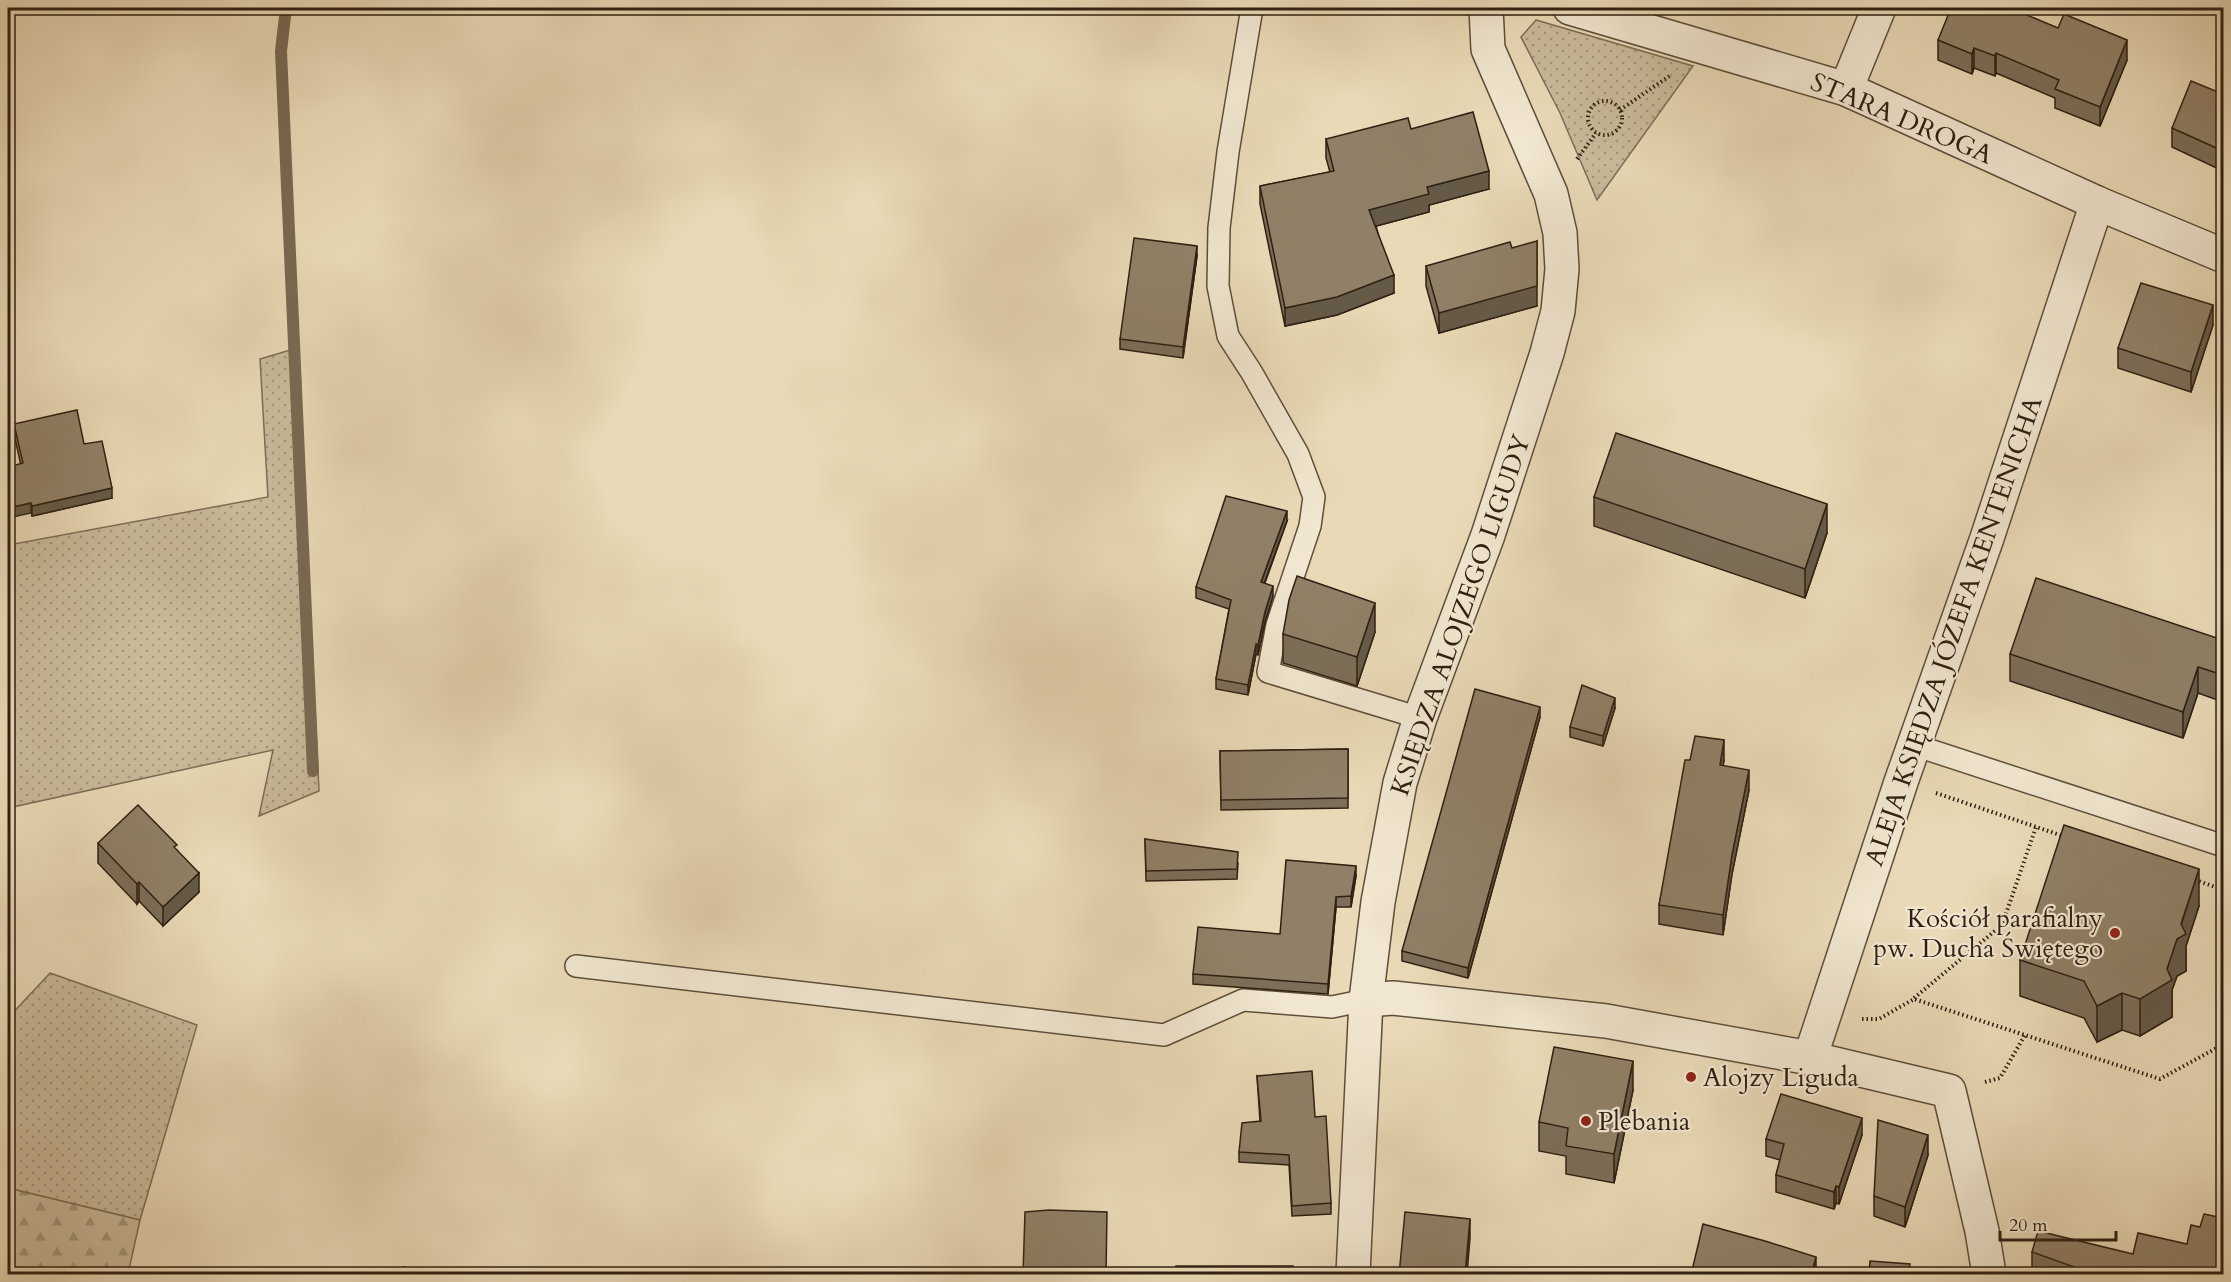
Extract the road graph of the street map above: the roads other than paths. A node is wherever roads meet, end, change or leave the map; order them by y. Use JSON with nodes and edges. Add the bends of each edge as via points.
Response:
{"nodes":[{"id":1,"x":1252,"y":8,"type":"edge"},
{"id":2,"x":1486,"y":8,"type":"edge"},
{"id":3,"x":1570,"y":8,"type":"edge"},
{"id":4,"x":1879,"y":8,"type":"edge"},
{"id":5,"x":1846,"y":89,"type":"junction"},
{"id":6,"x":2097,"y":203,"type":"junction"},
{"id":7,"x":2223,"y":256,"type":"edge"},
{"id":8,"x":1420,"y":718,"type":"junction"},
{"id":9,"x":1914,"y":745,"type":"junction"},
{"id":10,"x":2223,"y":846,"type":"edge"},
{"id":11,"x":576,"y":966,"type":"dead end"},
{"id":12,"x":1366,"y":1000,"type":"junction"},
{"id":13,"x":1810,"y":1058,"type":"junction"},
{"id":14,"x":1353,"y":1275,"type":"edge"},
{"id":15,"x":1989,"y":1275,"type":"edge"}],
"edges":[{"from":1,"to":8,"type":"lane","via":[[1228,152],[1219,228],[1218,286],[1228,336],[1298,454],[1314,497],[1310,526],[1277,625],[1268,672]]},
{"from":2,"to":8,"type":"street","name":"KSIĘDZA ALOJZEGO LIGUDY","via":[[1488,49],[1551,194],[1560,233],[1562,269],[1558,311],[1543,364],[1488,535]]},
{"from":3,"to":5,"type":"street","name":"STARA DROGA"},
{"from":4,"to":5,"type":"street"},
{"from":5,"to":6,"type":"street","name":"STARA DROGA"},
{"from":6,"to":7,"type":"street","name":"STARA DROGA"},
{"from":6,"to":9,"type":"street","name":"ALEJA KSIĘDZA JÓZEFA KENTENICHA"},
{"from":8,"to":12,"type":"street","name":"KSIĘDZA ALOJZEGO LIGUDY","via":[[1400,783],[1388,843]]},
{"from":9,"to":10,"type":"lane"},
{"from":9,"to":13,"type":"street","name":"ALEJA KSIĘDZA JÓZEFA KENTENICHA"},
{"from":11,"to":12,"type":"lane","via":[[1164,1035],[1243,1000],[1332,1007]]},
{"from":12,"to":13,"type":"street","via":[[1393,998],[1606,1021]]},
{"from":12,"to":14,"type":"street","name":"KSIĘDZA ALOJZEGO LIGUDY"},
{"from":13,"to":15,"type":"street","via":[[1949,1091]]}]}
